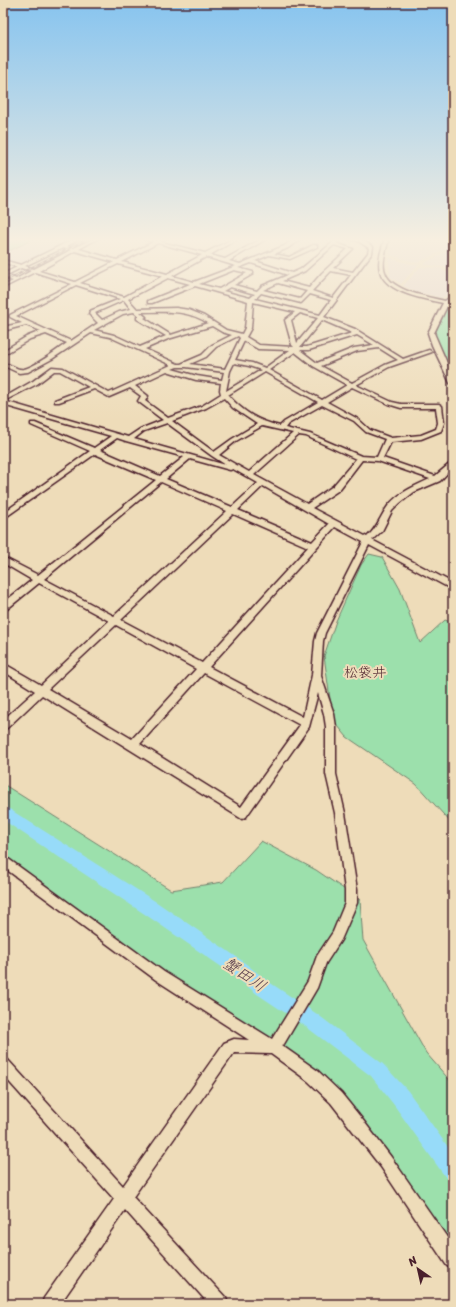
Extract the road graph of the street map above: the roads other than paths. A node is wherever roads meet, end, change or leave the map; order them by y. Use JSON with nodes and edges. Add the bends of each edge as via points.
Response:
{"nodes":[{"id":1,"x":45,"y":299,"type":"edge"},
{"id":2,"x":126,"y":299,"type":"joint"},
{"id":3,"x":157,"y":299,"type":"edge"},
{"id":4,"x":247,"y":299,"type":"edge"},
{"id":5,"x":292,"y":299,"type":"edge"},
{"id":6,"x":303,"y":299,"type":"edge"},
{"id":7,"x":433,"y":299,"type":"edge"},
{"id":8,"x":251,"y":300,"type":"junction"},
{"id":9,"x":335,"y":300,"type":"edge"},
{"id":10,"x":150,"y":302,"type":"dead end"},
{"id":11,"x":450,"y":304,"type":"edge"},
{"id":12,"x":135,"y":311,"type":"junction"},
{"id":13,"x":3,"y":312,"type":"edge"},
{"id":14,"x":298,"y":312,"type":"junction"},
{"id":15,"x":12,"y":316,"type":"junction"},
{"id":16,"x":321,"y":317,"type":"junction"},
{"id":17,"x":27,"y":323,"type":"junction"},
{"id":18,"x":101,"y":323,"type":"junction"},
{"id":19,"x":211,"y":324,"type":"junction"},
{"id":20,"x":3,"y":329,"type":"edge"},
{"id":21,"x":92,"y":331,"type":"junction"},
{"id":22,"x":45,"y":332,"type":"junction"},
{"id":23,"x":357,"y":333,"type":"junction"},
{"id":24,"x":170,"y":336,"type":"junction"},
{"id":25,"x":241,"y":336,"type":"junction"},
{"id":26,"x":70,"y":343,"type":"junction"},
{"id":27,"x":380,"y":346,"type":"junction"},
{"id":28,"x":296,"y":347,"type":"junction"},
{"id":29,"x":140,"y":349,"type":"junction"},
{"id":30,"x":429,"y":352,"type":"dead end"},
{"id":31,"x":3,"y":353,"type":"edge"},
{"id":32,"x":50,"y":358,"type":"junction"},
{"id":33,"x":231,"y":361,"type":"junction"},
{"id":34,"x":403,"y":361,"type":"junction"},
{"id":35,"x":4,"y":365,"type":"edge"},
{"id":36,"x":318,"y":365,"type":"junction"},
{"id":37,"x":179,"y":366,"type":"junction"},
{"id":38,"x":52,"y":369,"type":"junction"},
{"id":39,"x":166,"y":369,"type":"junction"},
{"id":40,"x":266,"y":370,"type":"junction"},
{"id":41,"x":227,"y":371,"type":"junction"},
{"id":42,"x":224,"y":382,"type":"junction"},
{"id":43,"x":453,"y":383,"type":"edge"},
{"id":44,"x":352,"y":384,"type":"junction"},
{"id":45,"x":131,"y":386,"type":"junction"},
{"id":46,"x":94,"y":387,"type":"junction"},
{"id":47,"x":225,"y":395,"type":"junction"},
{"id":48,"x":3,"y":400,"type":"edge"},
{"id":49,"x":57,"y":401,"type":"dead end"},
{"id":50,"x":321,"y":402,"type":"junction"},
{"id":51,"x":3,"y":403,"type":"edge"},
{"id":52,"x":168,"y":421,"type":"junction"},
{"id":53,"x":33,"y":424,"type":"dead end"},
{"id":54,"x":261,"y":424,"type":"junction"},
{"id":55,"x":281,"y":429,"type":"junction"},
{"id":56,"x":297,"y":433,"type":"junction"},
{"id":57,"x":116,"y":436,"type":"junction"},
{"id":58,"x":128,"y":440,"type":"junction"},
{"id":59,"x":389,"y":440,"type":"junction"},
{"id":60,"x":95,"y":451,"type":"junction"},
{"id":61,"x":214,"y":455,"type":"junction"},
{"id":62,"x":188,"y":457,"type":"junction"},
{"id":63,"x":360,"y":458,"type":"junction"},
{"id":64,"x":379,"y":459,"type":"junction"},
{"id":65,"x":453,"y":464,"type":"edge"},
{"id":66,"x":250,"y":475,"type":"junction"},
{"id":67,"x":162,"y":479,"type":"junction"},
{"id":68,"x":438,"y":479,"type":"junction"},
{"id":69,"x":263,"y":482,"type":"junction"},
{"id":70,"x":308,"y":507,"type":"junction"},
{"id":71,"x":234,"y":510,"type":"junction"},
{"id":72,"x":3,"y":517,"type":"edge"},
{"id":73,"x":334,"y":523,"type":"junction"},
{"id":74,"x":368,"y":540,"type":"junction"},
{"id":75,"x":314,"y":546,"type":"junction"},
{"id":76,"x":3,"y":560,"type":"edge"},
{"id":77,"x":40,"y":580,"type":"junction"},
{"id":78,"x":453,"y":587,"type":"edge"},
{"id":79,"x":3,"y":608,"type":"edge"},
{"id":80,"x":117,"y":621,"type":"junction"},
{"id":81,"x":3,"y":667,"type":"edge"},
{"id":82,"x":203,"y":667,"type":"junction"},
{"id":83,"x":317,"y":675,"type":"junction"},
{"id":84,"x":42,"y":690,"type":"junction"},
{"id":85,"x":306,"y":724,"type":"junction"},
{"id":86,"x":3,"y":726,"type":"edge"},
{"id":87,"x":133,"y":745,"type":"junction"},
{"id":88,"x":3,"y":860,"type":"edge"},
{"id":89,"x":279,"y":1039,"type":"junction"},
{"id":90,"x":3,"y":1065,"type":"edge"},
{"id":91,"x":124,"y":1198,"type":"junction"},
{"id":92,"x":453,"y":1260,"type":"edge"},
{"id":93,"x":50,"y":1304,"type":"edge"},
{"id":94,"x":220,"y":1304,"type":"edge"}],
"edges":[{"from":1,"to":15,"type":"street"},
{"from":2,"to":12,"type":"street"},
{"from":2,"to":18,"type":"street","via":[[92,312]]},
{"from":3,"to":10,"type":"street"},
{"from":4,"to":8,"type":"street"},
{"from":5,"to":6,"type":"street","via":[[301,301]]},
{"from":7,"to":11,"type":"street"},
{"from":8,"to":14,"type":"street"},
{"from":8,"to":25,"type":"street","via":[[248,328]]},
{"from":9,"to":16,"type":"street"},
{"from":11,"to":43,"type":"street","via":[[431,333]]},
{"from":12,"to":18,"type":"street","via":[[121,313]]},
{"from":12,"to":19,"type":"street","via":[[183,311],[199,316]]},
{"from":12,"to":24,"type":"street","via":[[143,317],[139,318]]},
{"from":13,"to":15,"type":"street"},
{"from":14,"to":16,"type":"street"},
{"from":14,"to":28,"type":"street","via":[[288,320]]},
{"from":15,"to":17,"type":"street"},
{"from":16,"to":23,"type":"street"},
{"from":16,"to":28,"type":"street"},
{"from":17,"to":20,"type":"street"},
{"from":17,"to":22,"type":"street"},
{"from":18,"to":21,"type":"street"},
{"from":19,"to":24,"type":"street"},
{"from":19,"to":25,"type":"street"},
{"from":21,"to":26,"type":"street"},
{"from":21,"to":29,"type":"street","via":[[112,336]]},
{"from":22,"to":26,"type":"street"},
{"from":22,"to":31,"type":"street","via":[[28,338]]},
{"from":23,"to":27,"type":"street"},
{"from":23,"to":28,"type":"street","via":[[307,349]]},
{"from":24,"to":29,"type":"street"},
{"from":25,"to":28,"type":"street","via":[[258,347]]},
{"from":25,"to":33,"type":"street"},
{"from":25,"to":37,"type":"street","via":[[214,346],[204,356]]},
{"from":26,"to":32,"type":"street"},
{"from":27,"to":34,"type":"street"},
{"from":27,"to":36,"type":"street","via":[[356,349]]},
{"from":28,"to":36,"type":"street","via":[[302,355]]},
{"from":28,"to":40,"type":"street"},
{"from":29,"to":37,"type":"street"},
{"from":30,"to":34,"type":"street"},
{"from":32,"to":35,"type":"street","via":[[26,371]]},
{"from":32,"to":38,"type":"street"},
{"from":33,"to":40,"type":"street"},
{"from":33,"to":41,"type":"street"},
{"from":34,"to":44,"type":"street","via":[[387,366]]},
{"from":36,"to":44,"type":"street"},
{"from":37,"to":39,"type":"street"},
{"from":37,"to":41,"type":"street"},
{"from":38,"to":46,"type":"street","via":[[61,369]]},
{"from":38,"to":48,"type":"street","via":[[26,388]]},
{"from":39,"to":42,"type":"street","via":[[196,378]]},
{"from":39,"to":45,"type":"street"},
{"from":40,"to":47,"type":"street"},
{"from":40,"to":50,"type":"street"},
{"from":41,"to":42,"type":"street"},
{"from":42,"to":47,"type":"street"},
{"from":44,"to":50,"type":"street"},
{"from":44,"to":59,"type":"street","via":[[401,406],[439,406],[439,430],[421,436]]},
{"from":45,"to":46,"type":"street","via":[[109,395]]},
{"from":45,"to":52,"type":"street","via":[[145,396],[141,401]]},
{"from":46,"to":49,"type":"street"},
{"from":47,"to":52,"type":"street","via":[[204,407]]},
{"from":47,"to":54,"type":"street"},
{"from":50,"to":55,"type":"street","via":[[286,422]]},
{"from":50,"to":59,"type":"street","via":[[356,420],[368,431]]},
{"from":51,"to":57,"type":"street"},
{"from":52,"to":58,"type":"street","via":[[142,430]]},
{"from":52,"to":61,"type":"street"},
{"from":53,"to":60,"type":"street"},
{"from":54,"to":55,"type":"street"},
{"from":54,"to":61,"type":"street"},
{"from":55,"to":56,"type":"street"},
{"from":56,"to":63,"type":"street","via":[[308,435]]},
{"from":56,"to":66,"type":"street"},
{"from":57,"to":58,"type":"street"},
{"from":57,"to":60,"type":"street"},
{"from":58,"to":62,"type":"street"},
{"from":59,"to":64,"type":"street"},
{"from":60,"to":67,"type":"street"},
{"from":60,"to":72,"type":"street"},
{"from":61,"to":66,"type":"street"},
{"from":62,"to":66,"type":"street"},
{"from":62,"to":67,"type":"street"},
{"from":63,"to":64,"type":"street"},
{"from":63,"to":70,"type":"street","via":[[336,488]]},
{"from":64,"to":68,"type":"street"},
{"from":65,"to":68,"type":"street"},
{"from":66,"to":69,"type":"street"},
{"from":67,"to":71,"type":"street"},
{"from":67,"to":77,"type":"street"},
{"from":68,"to":74,"type":"street","via":[[410,491],[398,500],[391,507],[379,530]]},
{"from":69,"to":70,"type":"street"},
{"from":69,"to":71,"type":"street"},
{"from":70,"to":73,"type":"street"},
{"from":71,"to":75,"type":"street"},
{"from":71,"to":80,"type":"street"},
{"from":73,"to":74,"type":"street"},
{"from":73,"to":75,"type":"street"},
{"from":74,"to":78,"type":"street"},
{"from":74,"to":83,"type":"street","via":[[321,634]]},
{"from":75,"to":82,"type":"street"},
{"from":76,"to":77,"type":"street"},
{"from":77,"to":79,"type":"street"},
{"from":77,"to":80,"type":"street"},
{"from":80,"to":82,"type":"street"},
{"from":80,"to":84,"type":"street"},
{"from":81,"to":84,"type":"street"},
{"from":82,"to":85,"type":"street"},
{"from":82,"to":87,"type":"street"},
{"from":83,"to":85,"type":"street"},
{"from":83,"to":89,"type":"street","via":[[331,727],[331,774],[340,813],[351,903],[337,936],[321,960],[313,984]]},
{"from":84,"to":86,"type":"street"},
{"from":84,"to":87,"type":"street"},
{"from":85,"to":87,"type":"street","via":[[242,814]]},
{"from":88,"to":89,"type":"street","via":[[160,976]]},
{"from":89,"to":91,"type":"street","via":[[229,1048]]},
{"from":89,"to":92,"type":"street","via":[[336,1098],[386,1162]]},
{"from":90,"to":91,"type":"street"},
{"from":91,"to":93,"type":"street"},
{"from":91,"to":94,"type":"street"}]}
